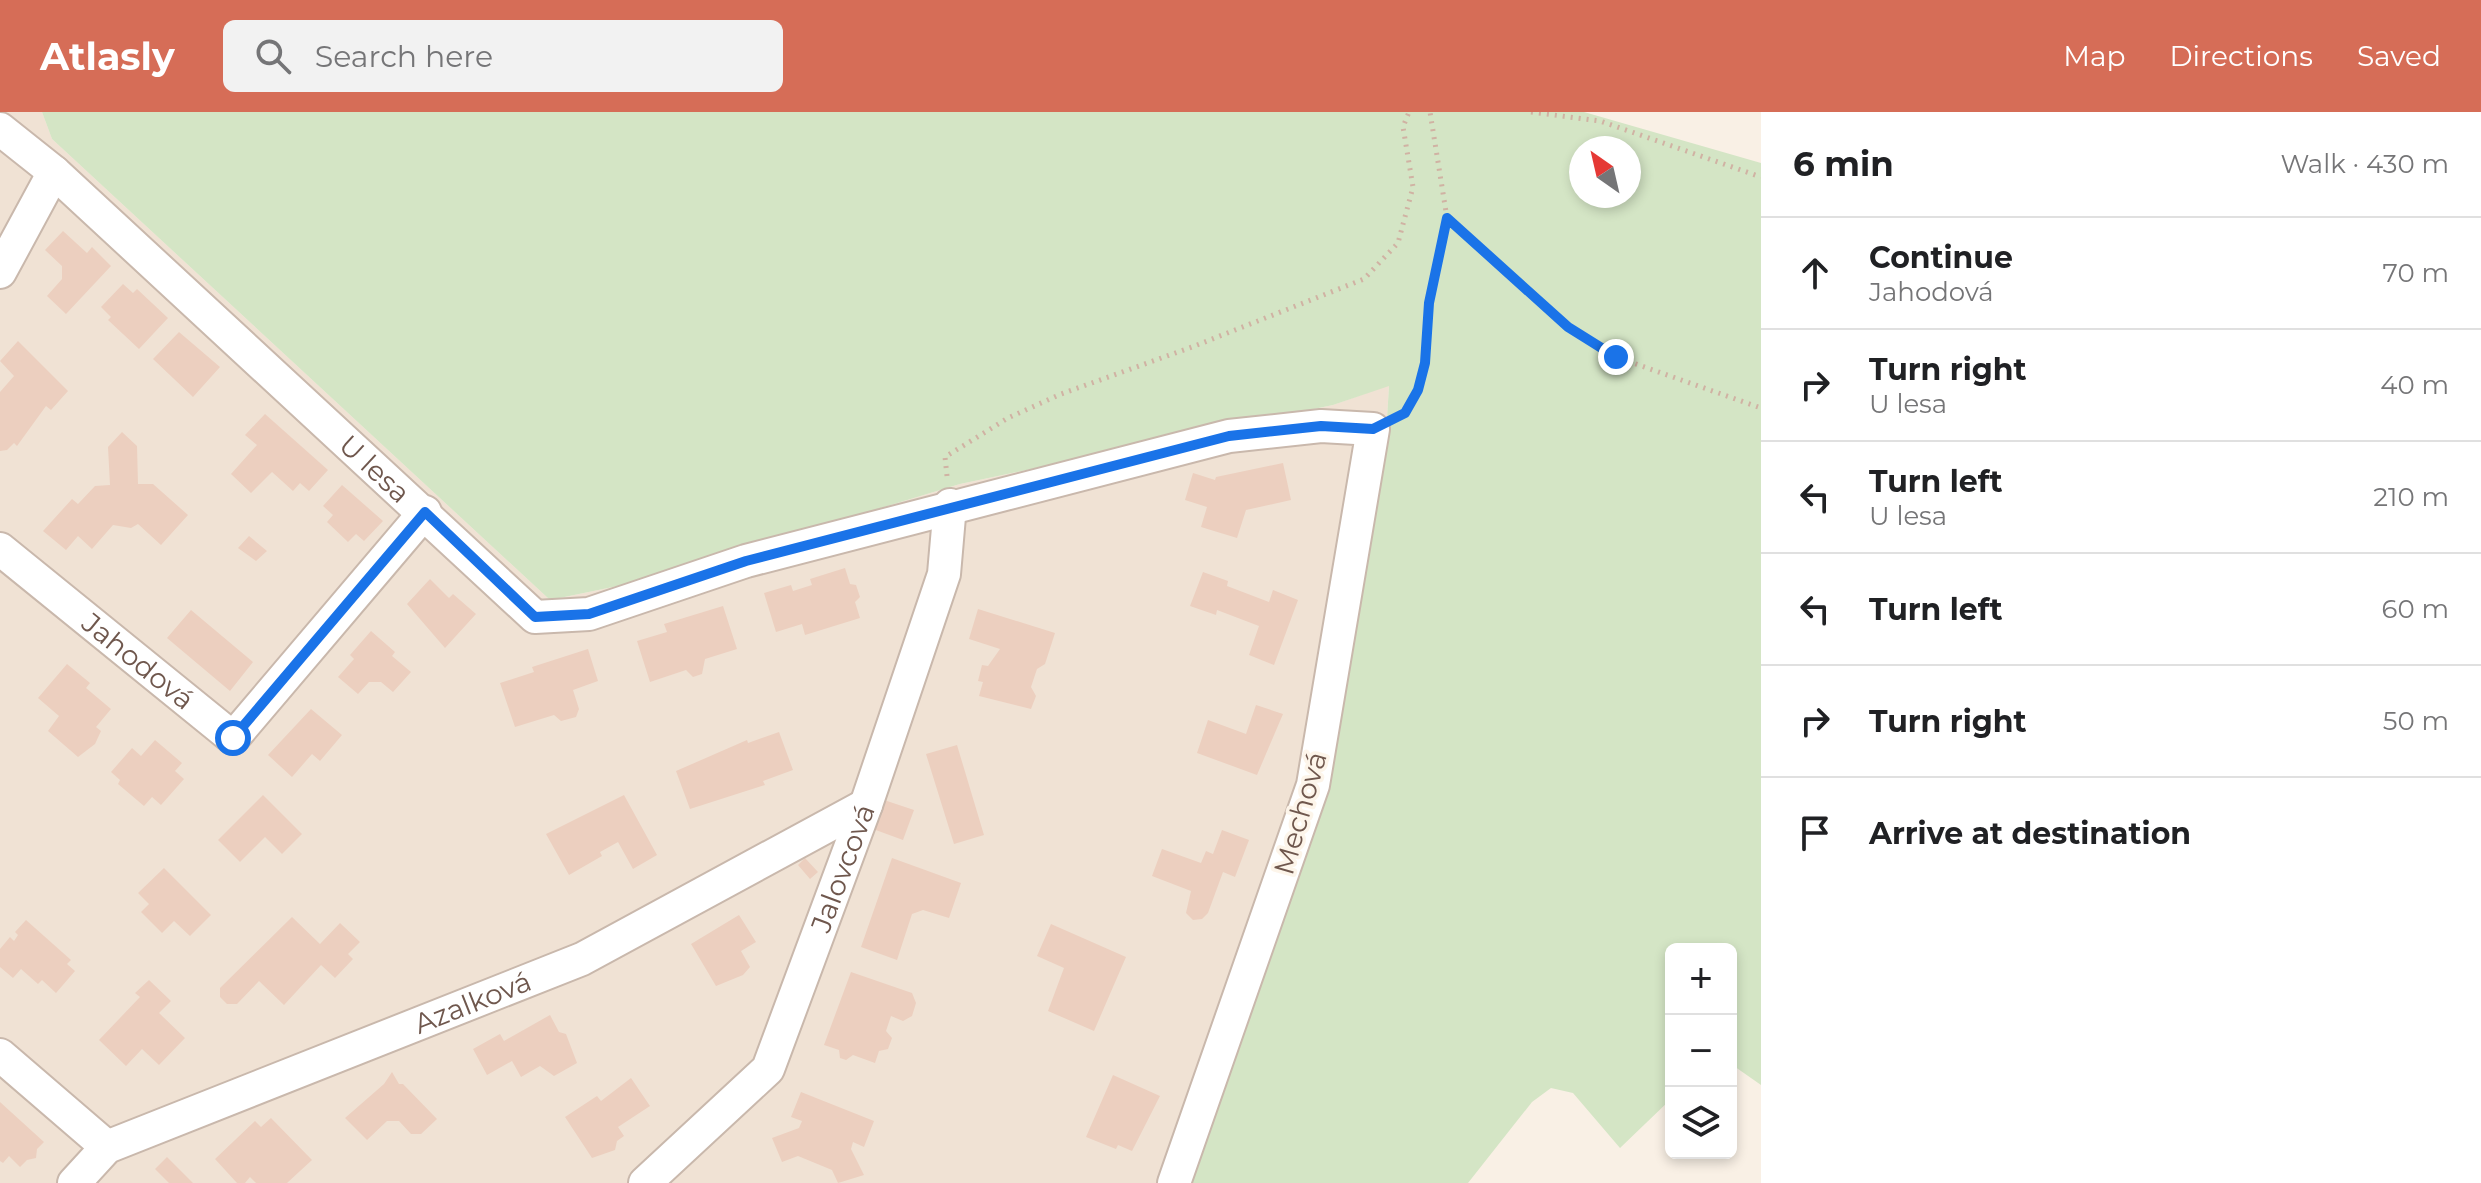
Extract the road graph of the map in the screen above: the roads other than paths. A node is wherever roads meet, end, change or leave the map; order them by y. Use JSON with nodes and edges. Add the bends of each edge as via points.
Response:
{"nodes":[{"id":1,"x":0,"y":129,"type":"edge"},
{"id":2,"x":54,"y":172,"type":"junction"},
{"id":3,"x":0,"y":272,"type":"edge"},
{"id":4,"x":1373,"y":429,"type":"joint"},
{"id":5,"x":950,"y":505,"type":"junction"},
{"id":6,"x":425,"y":512,"type":"junction"},
{"id":7,"x":0,"y":549,"type":"edge"},
{"id":8,"x":866,"y":805,"type":"junction"},
{"id":9,"x":0,"y":1055,"type":"edge"},
{"id":10,"x":107,"y":1147,"type":"junction"},
{"id":11,"x":74,"y":1183,"type":"edge"},
{"id":12,"x":645,"y":1183,"type":"edge"},
{"id":13,"x":1174,"y":1183,"type":"edge"}],
"edges":[{"from":1,"to":2,"type":"street","name":"U lesa"},
{"from":2,"to":3,"type":"street"},
{"from":2,"to":6,"type":"street","name":"U lesa"},
{"from":4,"to":5,"type":"street","name":"U lesa","via":[[1321,426],[1229,436]]},
{"from":4,"to":13,"type":"street","name":"Mechová","via":[[1313,785]]},
{"from":5,"to":6,"type":"street","name":"U lesa","via":[[746,561],[589,614],[535,617]]},
{"from":5,"to":8,"type":"street","name":"Jalovcová","via":[[944,574]]},
{"from":6,"to":7,"type":"street","name":"Jahodová","via":[[233,738]]},
{"from":8,"to":10,"type":"street","name":"Azalková","via":[[582,959]]},
{"from":8,"to":12,"type":"street","name":"Jalovcová","via":[[768,1069]]},
{"from":9,"to":10,"type":"street"},
{"from":10,"to":11,"type":"street","name":"Azalková"}]}
